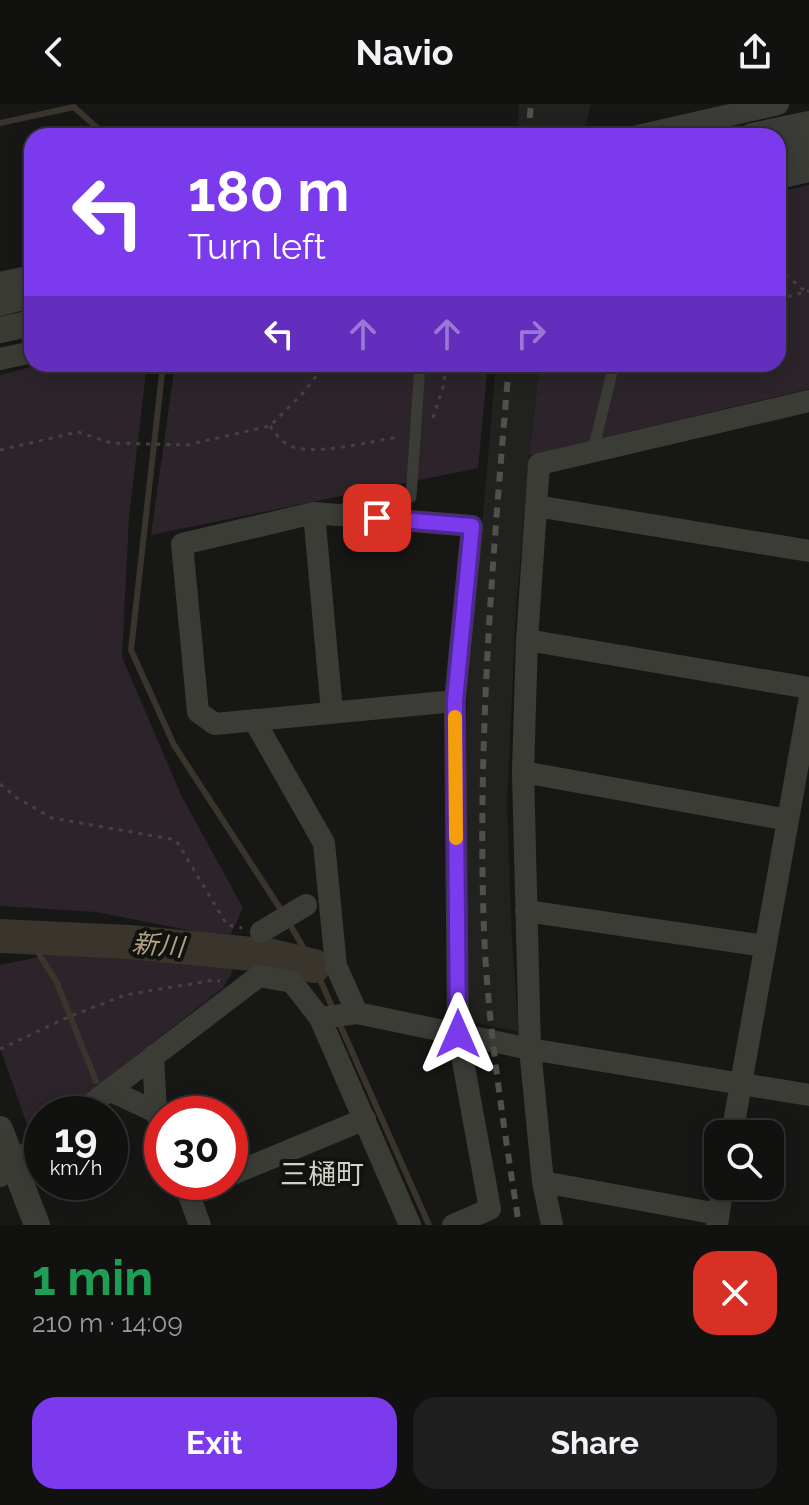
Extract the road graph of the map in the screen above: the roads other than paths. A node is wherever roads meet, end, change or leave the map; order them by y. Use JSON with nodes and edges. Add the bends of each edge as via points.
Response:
{"nodes":[{"id":1,"x":778,"y":104,"type":"edge"},
{"id":2,"x":809,"y":124,"type":"edge"},
{"id":3,"x":673,"y":128,"type":"edge"},
{"id":4,"x":786,"y":129,"type":"edge"},
{"id":5,"x":809,"y":147,"type":"edge"},
{"id":6,"x":786,"y":152,"type":"edge"},
{"id":7,"x":809,"y":171,"type":"edge"},
{"id":8,"x":786,"y":176,"type":"edge"},
{"id":9,"x":24,"y":278,"type":"edge"},
{"id":10,"x":0,"y":283,"type":"edge"},
{"id":11,"x":24,"y":297,"type":"edge"},
{"id":12,"x":0,"y":303,"type":"edge"},
{"id":13,"x":24,"y":325,"type":"edge"},
{"id":14,"x":0,"y":330,"type":"edge"},
{"id":15,"x":24,"y":354,"type":"edge"},
{"id":16,"x":0,"y":359,"type":"edge"},
{"id":17,"x":419,"y":372,"type":"edge"},
{"id":18,"x":612,"y":372,"type":"edge"},
{"id":19,"x":809,"y":401,"type":"edge"},
{"id":20,"x":593,"y":451,"type":"junction"},
{"id":21,"x":536,"y":506,"type":"junction"},
{"id":22,"x":314,"y":513,"type":"junction"},
{"id":23,"x":809,"y":551,"type":"edge"},
{"id":24,"x":527,"y":640,"type":"junction"},
{"id":25,"x":809,"y":688,"type":"edge"},
{"id":26,"x":455,"y":701,"type":"junction"},
{"id":27,"x":809,"y":702,"type":"edge"},
{"id":28,"x":332,"y":712,"type":"junction"},
{"id":29,"x":254,"y":720,"type":"junction"},
{"id":30,"x":523,"y":772,"type":"junction"},
{"id":31,"x":788,"y":820,"type":"junction"},
{"id":32,"x":306,"y":905,"type":"dead end"},
{"id":33,"x":526,"y":911,"type":"junction"},
{"id":34,"x":261,"y":932,"type":"road end"},
{"id":35,"x":765,"y":946,"type":"junction"},
{"id":36,"x":337,"y":1016,"type":"junction"},
{"id":37,"x":458,"y":1034,"type":"junction"},
{"id":38,"x":530,"y":1049,"type":"junction"},
{"id":39,"x":153,"y":1056,"type":"junction"},
{"id":40,"x":741,"y":1083,"type":"junction"},
{"id":41,"x":109,"y":1090,"type":"junction"},
{"id":42,"x":809,"y":1095,"type":"edge"},
{"id":43,"x":101,"y":1096,"type":"edge"},
{"id":44,"x":157,"y":1096,"type":"edge"},
{"id":45,"x":144,"y":1111,"type":"edge"},
{"id":46,"x":365,"y":1119,"type":"junction"},
{"id":47,"x":734,"y":1120,"type":"edge"},
{"id":48,"x":0,"y":1129,"type":"edge"},
{"id":49,"x":24,"y":1156,"type":"edge"},
{"id":50,"x":248,"y":1168,"type":"edge"},
{"id":51,"x":6,"y":1170,"type":"edge"},
{"id":52,"x":543,"y":1182,"type":"junction"},
{"id":53,"x":191,"y":1200,"type":"edge"},
{"id":54,"x":721,"y":1200,"type":"edge"},
{"id":55,"x":718,"y":1220,"type":"edge"},
{"id":56,"x":37,"y":1225,"type":"edge"},
{"id":57,"x":200,"y":1225,"type":"edge"},
{"id":58,"x":410,"y":1225,"type":"edge"},
{"id":59,"x":453,"y":1225,"type":"edge"},
{"id":60,"x":552,"y":1225,"type":"edge"}],
"edges":[{"from":1,"to":3,"type":"street"},
{"from":2,"to":4,"type":"street"},
{"from":5,"to":6,"type":"street"},
{"from":7,"to":8,"type":"street"},
{"from":9,"to":10,"type":"street"},
{"from":11,"to":12,"type":"street"},
{"from":13,"to":14,"type":"street"},
{"from":15,"to":16,"type":"street"},
{"from":17,"to":22,"type":"lane","via":[[411,497]]},
{"from":18,"to":20,"type":"lane"},
{"from":19,"to":20,"type":"street"},
{"from":20,"to":21,"type":"street","via":[[539,464]]},
{"from":21,"to":23,"type":"street"},
{"from":21,"to":24,"type":"street"},
{"from":22,"to":26,"type":"street","via":[[472,526]]},
{"from":22,"to":28,"type":"street"},
{"from":22,"to":29,"type":"street","via":[[182,544],[198,712],[215,724]]},
{"from":24,"to":25,"type":"street"},
{"from":24,"to":30,"type":"street"},
{"from":26,"to":28,"type":"street"},
{"from":26,"to":37,"type":"street"},
{"from":27,"to":31,"type":"street"},
{"from":28,"to":29,"type":"street"},
{"from":29,"to":36,"type":"street","via":[[324,843]]},
{"from":30,"to":31,"type":"street"},
{"from":30,"to":33,"type":"street"},
{"from":31,"to":35,"type":"street"},
{"from":32,"to":34,"type":"street"},
{"from":33,"to":35,"type":"street"},
{"from":33,"to":38,"type":"street"},
{"from":35,"to":40,"type":"street"},
{"from":36,"to":37,"type":"street"},
{"from":36,"to":39,"type":"street","via":[[292,982],[259,976]]},
{"from":36,"to":46,"type":"street"},
{"from":37,"to":38,"type":"street"},
{"from":37,"to":59,"type":"street","via":[[490,1209]]},
{"from":38,"to":40,"type":"street"},
{"from":38,"to":52,"type":"street"},
{"from":39,"to":41,"type":"street"},
{"from":39,"to":44,"type":"street"},
{"from":40,"to":42,"type":"street"},
{"from":40,"to":47,"type":"street"},
{"from":41,"to":43,"type":"street"},
{"from":41,"to":45,"type":"street"},
{"from":46,"to":50,"type":"street"},
{"from":46,"to":58,"type":"street"},
{"from":48,"to":51,"type":"street"},
{"from":49,"to":51,"type":"street"},
{"from":51,"to":56,"type":"street"},
{"from":52,"to":55,"type":"street"},
{"from":52,"to":60,"type":"street"},
{"from":53,"to":57,"type":"street"},
{"from":54,"to":55,"type":"street"}]}
